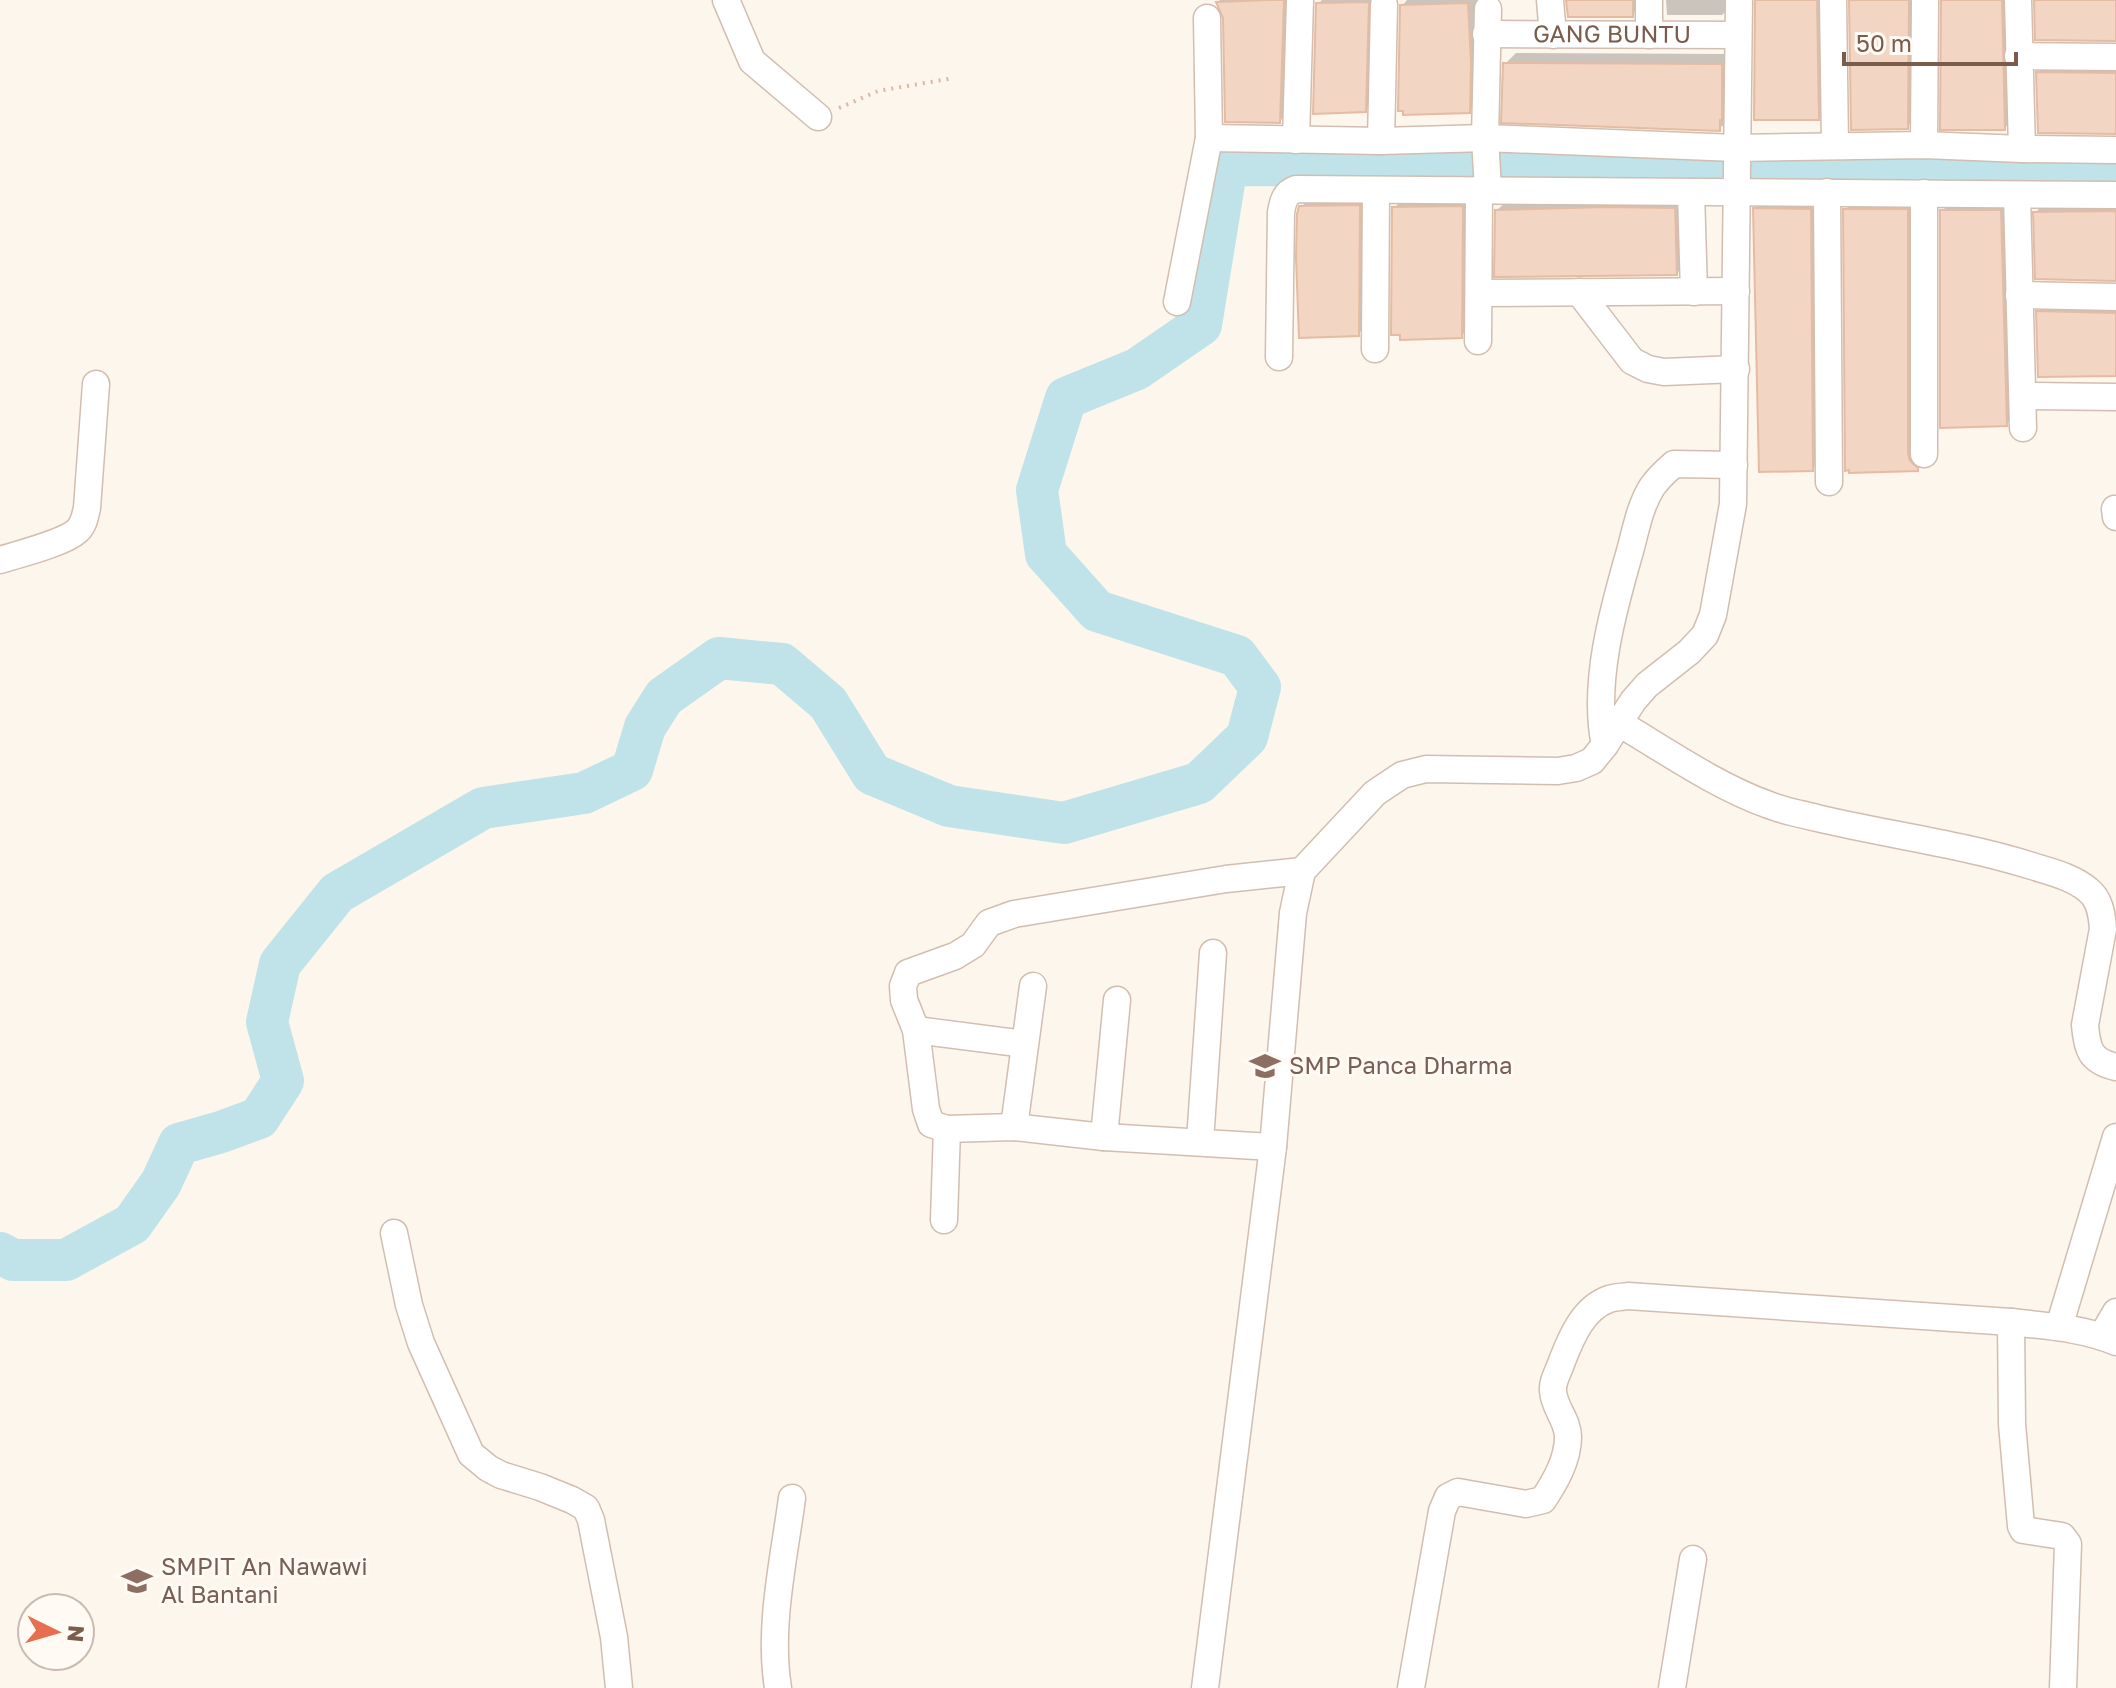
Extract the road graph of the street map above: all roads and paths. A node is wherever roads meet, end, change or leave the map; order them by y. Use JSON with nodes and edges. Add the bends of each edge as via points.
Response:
{"nodes":[{"id":1,"x":726,"y":0,"type":"edge"},
{"id":2,"x":1300,"y":0,"type":"edge"},
{"id":3,"x":1550,"y":0,"type":"edge"},
{"id":4,"x":1649,"y":0,"type":"edge"},
{"id":5,"x":1739,"y":0,"type":"edge"},
{"id":6,"x":1833,"y":0,"type":"edge"},
{"id":7,"x":1925,"y":0,"type":"edge"},
{"id":8,"x":2018,"y":0,"type":"edge"},
{"id":9,"x":1384,"y":5,"type":"dead end"},
{"id":10,"x":1207,"y":18,"type":"dead end"},
{"id":11,"x":1553,"y":35,"type":"junction"},
{"id":12,"x":1649,"y":35,"type":"junction"},
{"id":13,"x":1738,"y":35,"type":"junction"},
{"id":14,"x":2018,"y":56,"type":"junction"},
{"id":15,"x":2116,"y":57,"type":"edge"},
{"id":16,"x":954,"y":78,"type":"dead end"},
{"id":17,"x":818,"y":117,"type":"joint"},
{"id":18,"x":1209,"y":138,"type":"junction"},
{"id":19,"x":1296,"y":140,"type":"junction"},
{"id":20,"x":1381,"y":141,"type":"junction"},
{"id":21,"x":1835,"y":145,"type":"junction"},
{"id":22,"x":1924,"y":145,"type":"junction"},
{"id":23,"x":1486,"y":146,"type":"junction"},
{"id":24,"x":1736,"y":148,"type":"junction"},
{"id":25,"x":2022,"y":149,"type":"junction"},
{"id":26,"x":2116,"y":150,"type":"edge"},
{"id":27,"x":1485,"y":189,"type":"junction"},
{"id":28,"x":1376,"y":190,"type":"junction"},
{"id":29,"x":1691,"y":192,"type":"junction"},
{"id":30,"x":1737,"y":192,"type":"junction"},
{"id":31,"x":1827,"y":192,"type":"junction"},
{"id":32,"x":1924,"y":193,"type":"junction"},
{"id":33,"x":2017,"y":195,"type":"junction"},
{"id":34,"x":2116,"y":195,"type":"edge"},
{"id":35,"x":1736,"y":291,"type":"junction"},
{"id":36,"x":1579,"y":292,"type":"junction"},
{"id":37,"x":1694,"y":292,"type":"junction"},
{"id":38,"x":1479,"y":293,"type":"junction"},
{"id":39,"x":2019,"y":295,"type":"junction"},
{"id":40,"x":2116,"y":297,"type":"edge"},
{"id":41,"x":1177,"y":302,"type":"dead end"},
{"id":42,"x":1478,"y":341,"type":"dead end"},
{"id":43,"x":1375,"y":349,"type":"dead end"},
{"id":44,"x":1279,"y":357,"type":"dead end"},
{"id":45,"x":1736,"y":369,"type":"junction"},
{"id":46,"x":96,"y":384,"type":"dead end"},
{"id":47,"x":2023,"y":396,"type":"junction"},
{"id":48,"x":2116,"y":397,"type":"edge"},
{"id":49,"x":2023,"y":428,"type":"dead end"},
{"id":50,"x":1924,"y":454,"type":"dead end"},
{"id":51,"x":1734,"y":465,"type":"junction"},
{"id":52,"x":1829,"y":482,"type":"dead end"},
{"id":53,"x":0,"y":560,"type":"edge"},
{"id":54,"x":1612,"y":734,"type":"junction"},
{"id":55,"x":1302,"y":871,"type":"junction"},
{"id":56,"x":1213,"y":953,"type":"dead end"},
{"id":57,"x":1033,"y":986,"type":"dead end"},
{"id":58,"x":1117,"y":1000,"type":"dead end"},
{"id":59,"x":916,"y":1030,"type":"junction"},
{"id":60,"x":1024,"y":1044,"type":"junction"},
{"id":61,"x":2116,"y":1067,"type":"edge"},
{"id":62,"x":1014,"y":1127,"type":"junction"},
{"id":63,"x":947,"y":1129,"type":"junction"},
{"id":64,"x":1104,"y":1137,"type":"junction"},
{"id":65,"x":2116,"y":1137,"type":"edge"},
{"id":66,"x":1200,"y":1141,"type":"junction"},
{"id":67,"x":1273,"y":1147,"type":"junction"},
{"id":68,"x":944,"y":1220,"type":"dead end"},
{"id":69,"x":394,"y":1233,"type":"dead end"},
{"id":70,"x":2116,"y":1312,"type":"edge"},
{"id":71,"x":2011,"y":1322,"type":"junction"},
{"id":72,"x":2059,"y":1327,"type":"junction"},
{"id":73,"x":2109,"y":1339,"type":"edge"},
{"id":74,"x":792,"y":1498,"type":"dead end"},
{"id":75,"x":1693,"y":1559,"type":"dead end"},
{"id":76,"x":619,"y":1688,"type":"edge"},
{"id":77,"x":778,"y":1688,"type":"edge"},
{"id":78,"x":1205,"y":1688,"type":"edge"},
{"id":79,"x":1411,"y":1688,"type":"edge"},
{"id":80,"x":1672,"y":1688,"type":"edge"},
{"id":81,"x":2063,"y":1688,"type":"edge"}],
"edges":[{"from":1,"to":17,"type":"street","via":[[752,61]]},
{"from":2,"to":19,"type":"street"},
{"from":3,"to":11,"type":"street"},
{"from":4,"to":12,"type":"street"},
{"from":5,"to":13,"type":"street"},
{"from":6,"to":21,"type":"street"},
{"from":7,"to":22,"type":"street"},
{"from":8,"to":14,"type":"street"},
{"from":9,"to":20,"type":"street"},
{"from":10,"to":18,"type":"street"},
{"from":11,"to":12,"type":"street","name":"GANG BUNTU"},
{"from":11,"to":23,"type":"street","name":"GANG BUNTU","via":[[1487,22]]},
{"from":12,"to":13,"type":"street","name":"GANG BUNTU"},
{"from":13,"to":24,"type":"street"},
{"from":14,"to":15,"type":"street"},
{"from":14,"to":25,"type":"street"},
{"from":16,"to":17,"type":"path","via":[[878,91]]},
{"from":18,"to":19,"type":"street"},
{"from":18,"to":41,"type":"street"},
{"from":19,"to":20,"type":"street"},
{"from":20,"to":23,"type":"street"},
{"from":21,"to":22,"type":"street"},
{"from":21,"to":24,"type":"street"},
{"from":22,"to":25,"type":"street"},
{"from":23,"to":24,"type":"street"},
{"from":23,"to":27,"type":"street"},
{"from":24,"to":30,"type":"street"},
{"from":25,"to":26,"type":"street"},
{"from":27,"to":28,"type":"street"},
{"from":27,"to":29,"type":"street"},
{"from":27,"to":38,"type":"street"},
{"from":28,"to":43,"type":"street"},
{"from":28,"to":44,"type":"street","via":[[1296,189],[1283,201]]},
{"from":29,"to":30,"type":"street"},
{"from":29,"to":37,"type":"street"},
{"from":30,"to":31,"type":"street"},
{"from":30,"to":35,"type":"street"},
{"from":31,"to":32,"type":"street"},
{"from":31,"to":52,"type":"street"},
{"from":32,"to":33,"type":"street"},
{"from":32,"to":50,"type":"street"},
{"from":33,"to":34,"type":"street"},
{"from":33,"to":39,"type":"street"},
{"from":35,"to":37,"type":"street"},
{"from":35,"to":45,"type":"street"},
{"from":36,"to":37,"type":"street"},
{"from":36,"to":38,"type":"street"},
{"from":36,"to":45,"type":"street","via":[[1632,361],[1648,369]]},
{"from":38,"to":42,"type":"street"},
{"from":39,"to":40,"type":"street"},
{"from":39,"to":47,"type":"street"},
{"from":45,"to":51,"type":"street"},
{"from":46,"to":53,"type":"street","via":[[85,519],[68,537]]},
{"from":47,"to":48,"type":"street"},
{"from":47,"to":49,"type":"street"},
{"from":51,"to":54,"type":"street","via":[[1733,504],[1705,635],[1647,685]]},
{"from":51,"to":54,"type":"street","via":[[1674,464],[1652,487],[1643,506],[1606,651],[1601,726]]},
{"from":54,"to":55,"type":"street","via":[[1592,761],[1576,768],[1426,769],[1402,775],[1375,793]]},
{"from":54,"to":61,"type":"street","via":[[1771,806],[2001,857],[2087,888],[2098,905],[2103,929],[2086,1038],[2095,1058]]},
{"from":55,"to":59,"type":"street","via":[[1014,914],[989,923],[973,945],[908,973],[904,1000]]},
{"from":55,"to":67,"type":"street","via":[[1293,913]]},
{"from":56,"to":66,"type":"street"},
{"from":57,"to":60,"type":"street"},
{"from":58,"to":64,"type":"street"},
{"from":59,"to":60,"type":"street"},
{"from":59,"to":63,"type":"street","via":[[926,1109],[931,1124]]},
{"from":60,"to":62,"type":"street"},
{"from":62,"to":63,"type":"street"},
{"from":62,"to":64,"type":"street"},
{"from":63,"to":68,"type":"street"},
{"from":64,"to":66,"type":"street"},
{"from":65,"to":72,"type":"street"},
{"from":66,"to":67,"type":"street"},
{"from":67,"to":78,"type":"street"},
{"from":69,"to":76,"type":"street","via":[[421,1343],[471,1454],[501,1475],[586,1508],[614,1637]]},
{"from":70,"to":73,"type":"street"},
{"from":71,"to":72,"type":"street"},
{"from":71,"to":79,"type":"street","via":[[1628,1296],[1592,1309],[1571,1339],[1553,1384],[1568,1439],[1543,1500],[1526,1504],[1458,1492],[1448,1497]]},
{"from":71,"to":81,"type":"street","via":[[2020,1522],[2023,1530],[2062,1536],[2068,1544]]},
{"from":72,"to":73,"type":"street"},
{"from":74,"to":77,"type":"street","via":[[778,1607]]},
{"from":75,"to":80,"type":"street"}]}
